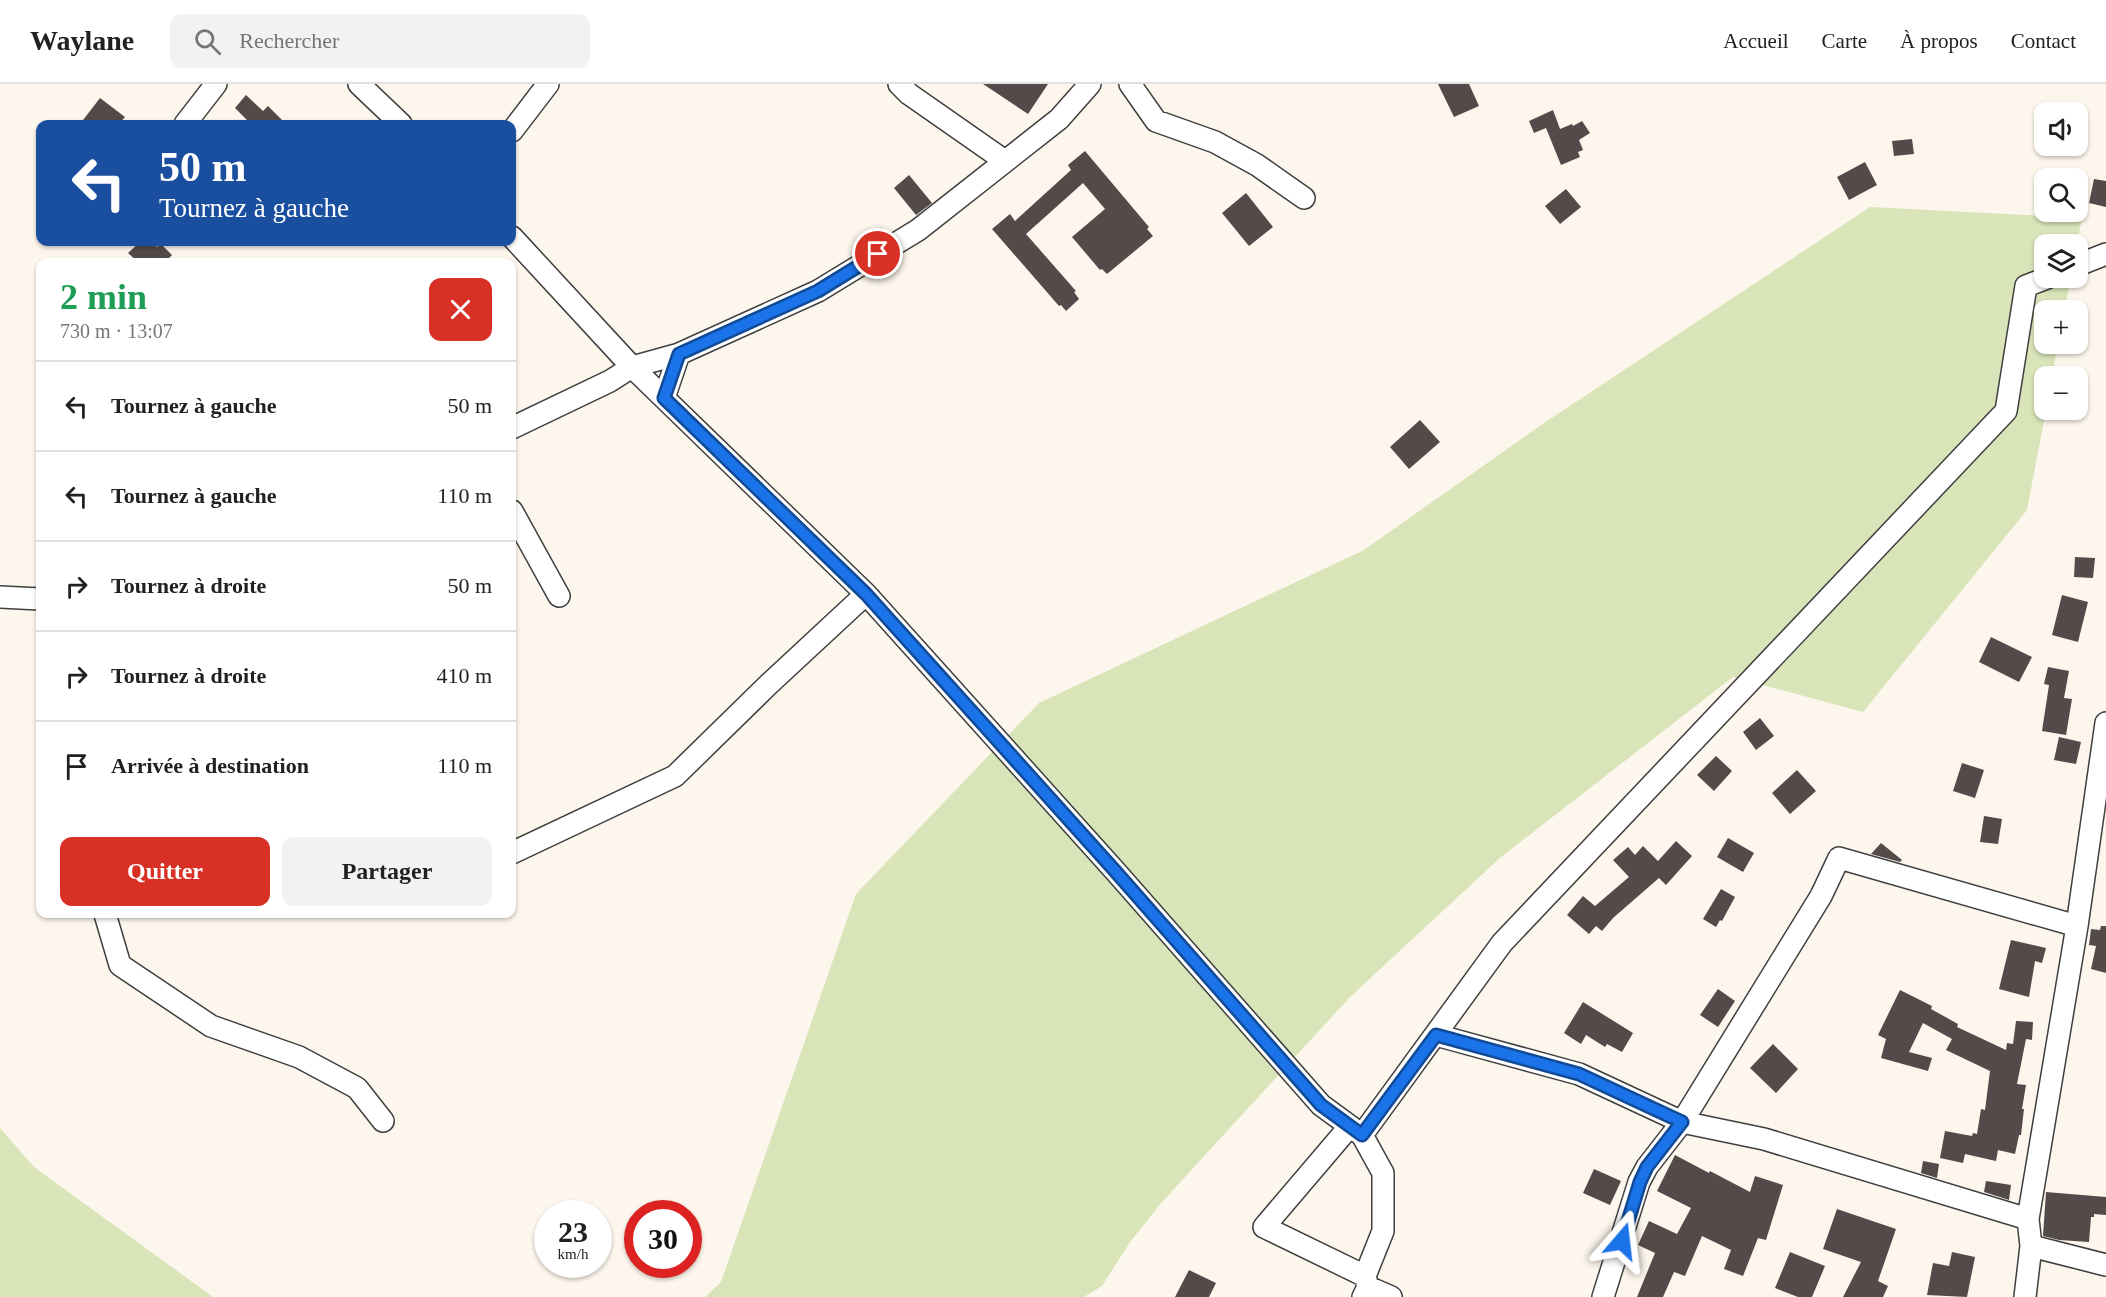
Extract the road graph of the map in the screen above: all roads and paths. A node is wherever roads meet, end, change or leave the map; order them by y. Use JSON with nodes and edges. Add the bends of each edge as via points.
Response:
{"nodes":[{"id":1,"x":216,"y":84,"type":"edge"},
{"id":2,"x":359,"y":84,"type":"edge"},
{"id":3,"x":548,"y":84,"type":"edge"},
{"id":4,"x":899,"y":84,"type":"edge"},
{"id":5,"x":1090,"y":84,"type":"edge"},
{"id":6,"x":1130,"y":84,"type":"edge"},
{"id":7,"x":187,"y":120,"type":"edge"},
{"id":8,"x":397,"y":120,"type":"edge"},
{"id":9,"x":516,"y":126,"type":"edge"},
{"id":10,"x":1005,"y":161,"type":"junction"},
{"id":11,"x":1304,"y":198,"type":"dead end"},
{"id":12,"x":516,"y":241,"type":"edge"},
{"id":13,"x":2106,"y":254,"type":"edge"},
{"id":14,"x":2088,"y":261,"type":"edge"},
{"id":15,"x":2034,"y":283,"type":"edge"},
{"id":16,"x":679,"y":354,"type":"junction"},
{"id":17,"x":632,"y":367,"type":"junction"},
{"id":18,"x":664,"y":398,"type":"junction"},
{"id":19,"x":516,"y":426,"type":"edge"},
{"id":20,"x":516,"y":518,"type":"edge"},
{"id":21,"x":866,"y":594,"type":"junction"},
{"id":22,"x":559,"y":596,"type":"dead end"},
{"id":23,"x":0,"y":597,"type":"edge"},
{"id":24,"x":36,"y":599,"type":"edge"},
{"id":25,"x":2106,"y":723,"type":"edge"},
{"id":26,"x":516,"y":851,"type":"edge"},
{"id":27,"x":106,"y":918,"type":"edge"},
{"id":28,"x":2077,"y":926,"type":"junction"},
{"id":29,"x":1436,"y":1035,"type":"junction"},
{"id":30,"x":382,"y":1121,"type":"dead end"},
{"id":31,"x":1682,"y":1122,"type":"junction"},
{"id":32,"x":1356,"y":1131,"type":"junction"},
{"id":33,"x":2028,"y":1219,"type":"junction"},
{"id":34,"x":2031,"y":1246,"type":"junction"},
{"id":35,"x":2106,"y":1265,"type":"edge"},
{"id":36,"x":1366,"y":1287,"type":"edge"},
{"id":37,"x":1391,"y":1297,"type":"edge"},
{"id":38,"x":1604,"y":1297,"type":"edge"},
{"id":39,"x":2025,"y":1297,"type":"edge"}],
"edges":[{"from":1,"to":7,"type":"street"},
{"from":2,"to":8,"type":"street"},
{"from":3,"to":9,"type":"street"},
{"from":4,"to":10,"type":"street"},
{"from":5,"to":10,"type":"street","via":[[1059,119]]},
{"from":6,"to":11,"type":"street","via":[[1156,121],[1215,142]]},
{"from":10,"to":16,"type":"street","via":[[918,230],[818,291]]},
{"from":12,"to":17,"type":"street"},
{"from":13,"to":14,"type":"street"},
{"from":15,"to":29,"type":"street","via":[[2026,286],[2006,411],[1502,943]]},
{"from":16,"to":17,"type":"street"},
{"from":16,"to":18,"type":"street"},
{"from":17,"to":18,"type":"street"},
{"from":17,"to":19,"type":"street"},
{"from":18,"to":21,"type":"street"},
{"from":20,"to":22,"type":"street"},
{"from":21,"to":26,"type":"street","via":[[675,776]]},
{"from":21,"to":32,"type":"street","via":[[1321,1105]]},
{"from":23,"to":24,"type":"street"},
{"from":25,"to":28,"type":"street"},
{"from":27,"to":30,"type":"street","via":[[120,965],[211,1026],[299,1057],[357,1088]]},
{"from":28,"to":31,"type":"street","via":[[1839,858],[1821,896]]},
{"from":28,"to":33,"type":"street"},
{"from":29,"to":31,"type":"street","via":[[1579,1074]]},
{"from":29,"to":32,"type":"street"},
{"from":31,"to":33,"type":"street","via":[[1764,1139]]},
{"from":31,"to":38,"type":"street","via":[[1640,1182]]},
{"from":32,"to":36,"type":"street","via":[[1383,1173],[1383,1231]]},
{"from":32,"to":36,"type":"street","via":[[1264,1227]]},
{"from":33,"to":34,"type":"street"},
{"from":34,"to":35,"type":"street"},
{"from":34,"to":39,"type":"street"},
{"from":36,"to":37,"type":"street"}]}
